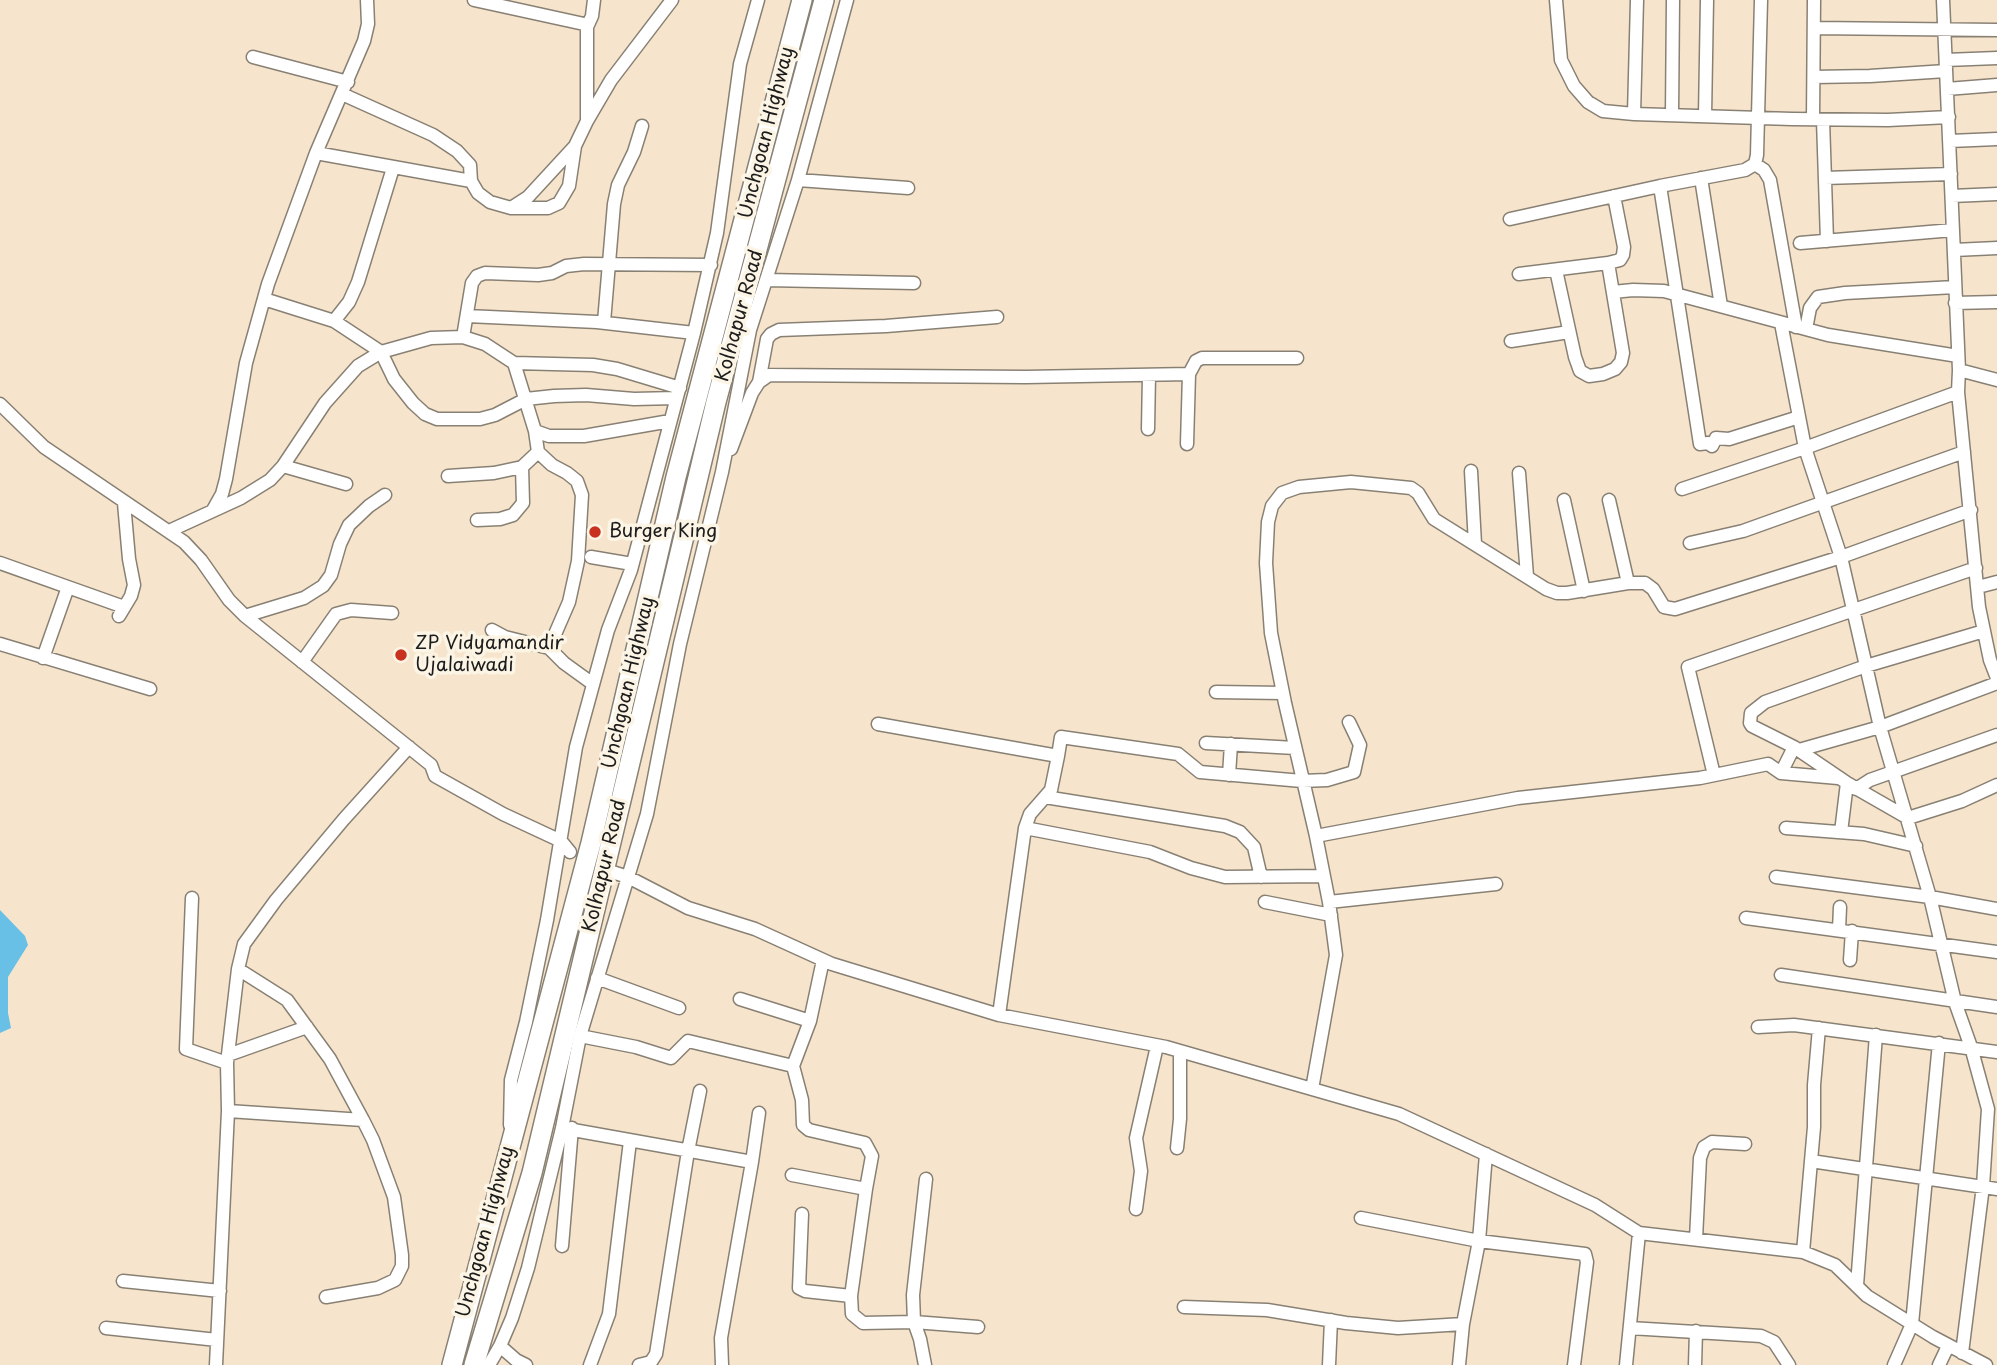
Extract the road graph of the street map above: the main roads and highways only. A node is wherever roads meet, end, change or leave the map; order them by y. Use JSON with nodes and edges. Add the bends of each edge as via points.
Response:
{"nodes":[{"id":1,"x":802,"y":0,"type":"edge"},
{"id":2,"x":824,"y":0,"type":"edge"},
{"id":3,"x":452,"y":1365,"type":"edge"},
{"id":4,"x":474,"y":1365,"type":"edge"}],
"edges":[{"from":1,"to":3,"type":"highway","name":"Unchgoan Highway","via":[[676,477],[592,843]]},
{"from":2,"to":4,"type":"highway","name":"Kolhapur Road","via":[[716,402],[532,1173]]}]}
